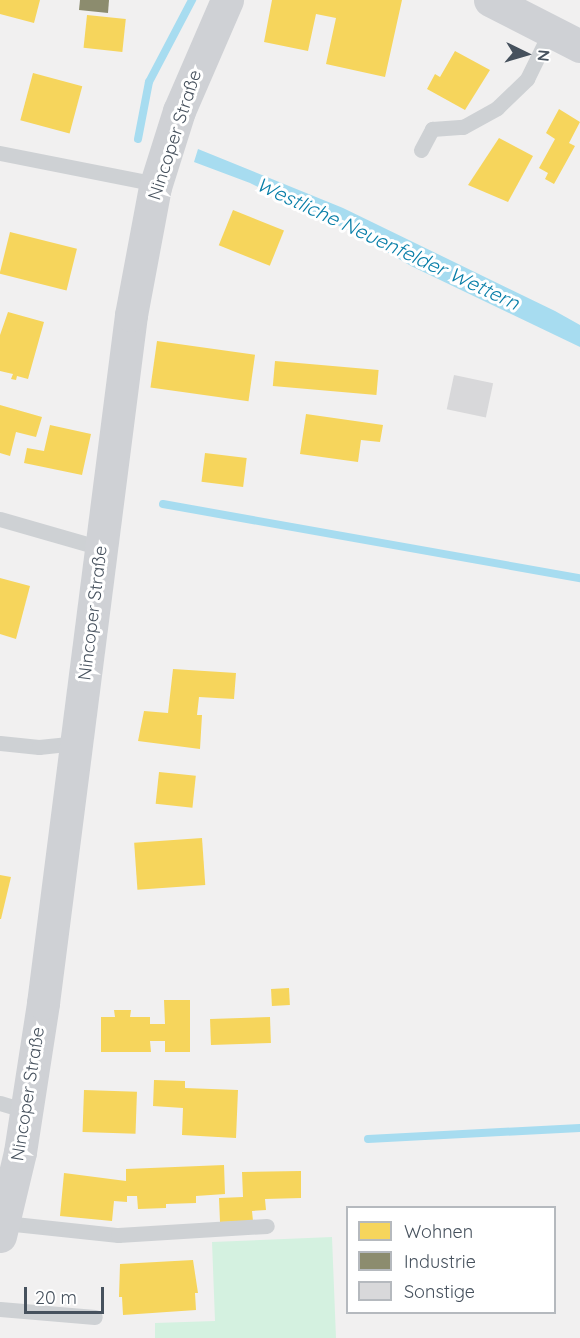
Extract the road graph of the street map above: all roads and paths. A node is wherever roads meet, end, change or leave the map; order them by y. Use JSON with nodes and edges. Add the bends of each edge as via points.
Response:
{"nodes":[{"id":1,"x":227,"y":0,"type":"edge"},
{"id":2,"x":490,"y":0,"type":"edge"},
{"id":3,"x":550,"y":32,"type":"junction"},
{"id":4,"x":580,"y":46,"type":"edge"},
{"id":5,"x":421,"y":150,"type":"dead end"},
{"id":6,"x":0,"y":153,"type":"edge"},
{"id":7,"x":156,"y":184,"type":"junction"},
{"id":8,"x":0,"y":519,"type":"edge"},
{"id":9,"x":101,"y":548,"type":"junction"},
{"id":10,"x":0,"y":743,"type":"edge"},
{"id":11,"x":76,"y":743,"type":"junction"},
{"id":12,"x":14,"y":1107,"type":"edge"},
{"id":13,"x":267,"y":1226,"type":"dead end"},
{"id":14,"x":2,"y":1230,"type":"edge"},
{"id":15,"x":0,"y":1310,"type":"edge"},
{"id":16,"x":95,"y":1317,"type":"dead end"}],
"edges":[{"from":1,"to":7,"type":"main road","name":"Nincoper Straße","via":[[179,111]]},
{"from":2,"to":3,"type":"main road"},
{"from":3,"to":4,"type":"main road"},
{"from":3,"to":5,"type":"lane","via":[[527,80],[497,108],[463,127],[432,129]]},
{"from":6,"to":7,"type":"lane"},
{"from":7,"to":9,"type":"main road","name":"Nincoper Straße","via":[[131,315]]},
{"from":8,"to":9,"type":"lane"},
{"from":9,"to":11,"type":"main road","name":"Nincoper Straße"},
{"from":10,"to":11,"type":"lane","via":[[39,747]]},
{"from":11,"to":12,"type":"main road","name":"Nincoper Straße"},
{"from":12,"to":14,"type":"main road","name":"Nincoper Straße"},
{"from":13,"to":14,"type":"lane","via":[[118,1235]]},
{"from":15,"to":16,"type":"lane"}]}
